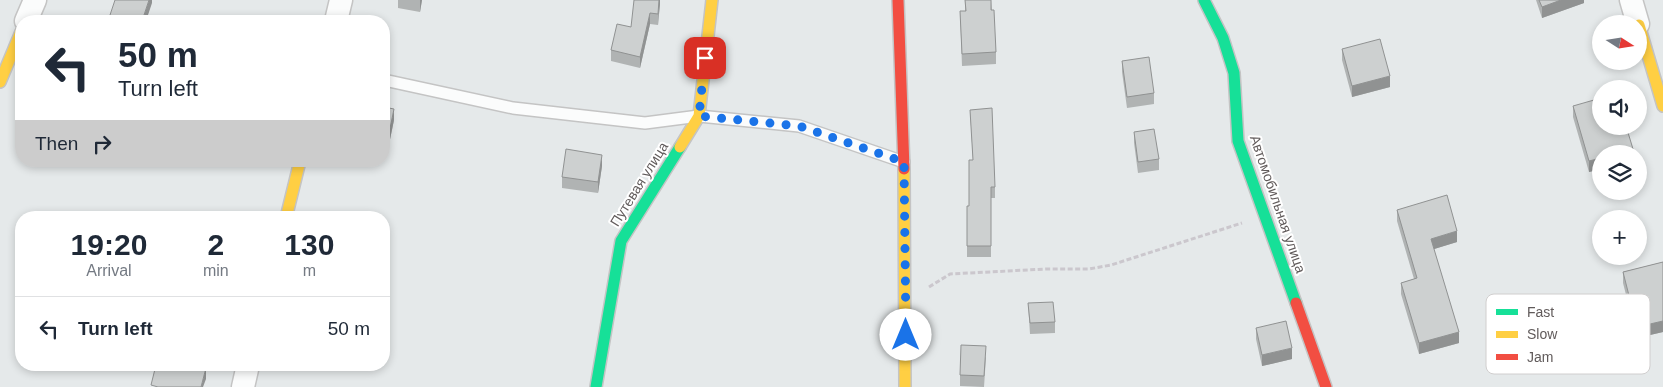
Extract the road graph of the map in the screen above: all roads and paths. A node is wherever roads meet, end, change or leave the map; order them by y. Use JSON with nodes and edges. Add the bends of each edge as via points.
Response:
{"nodes":[{"id":1,"x":35,"y":0,"type":"edge"},
{"id":2,"x":712,"y":0,"type":"edge"},
{"id":3,"x":898,"y":0,"type":"edge"},
{"id":4,"x":1204,"y":0,"type":"edge"},
{"id":5,"x":1631,"y":0,"type":"edge"},
{"id":6,"x":29,"y":15,"type":"edge"},
{"id":7,"x":1636,"y":15,"type":"edge"},
{"id":8,"x":15,"y":46,"type":"edge"},
{"id":9,"x":1648,"y":55,"type":"edge"},
{"id":10,"x":390,"y":81,"type":"edge"},
{"id":11,"x":0,"y":82,"type":"edge"},
{"id":12,"x":1663,"y":106,"type":"edge"},
{"id":13,"x":699,"y":116,"type":"junction"},
{"id":14,"x":904,"y":162,"type":"junction"},
{"id":15,"x":299,"y":167,"type":"edge"},
{"id":16,"x":288,"y":211,"type":"edge"},
{"id":17,"x":1270,"y":228,"type":"junction"},
{"id":18,"x":906,"y":301,"type":"junction"},
{"id":19,"x":247,"y":371,"type":"edge"},
{"id":20,"x":243,"y":387,"type":"edge"},
{"id":21,"x":596,"y":387,"type":"edge"},
{"id":22,"x":905,"y":387,"type":"edge"},
{"id":23,"x":1326,"y":387,"type":"edge"}],
"edges":[{"from":1,"to":6,"type":"street"},
{"from":2,"to":13,"type":"street","name":"Путевая улица"},
{"from":3,"to":14,"type":"street"},
{"from":4,"to":17,"type":"street","name":"Автомобильная улица","via":[[1223,38],[1234,73],[1238,141]]},
{"from":5,"to":7,"type":"street"},
{"from":8,"to":11,"type":"street"},
{"from":9,"to":12,"type":"street"},
{"from":10,"to":13,"type":"lane","via":[[522,109],[645,123]]},
{"from":13,"to":14,"type":"lane","via":[[799,126]]},
{"from":13,"to":21,"type":"street","name":"Путевая улица","via":[[621,241]]},
{"from":14,"to":18,"type":"street"},
{"from":15,"to":16,"type":"street"},
{"from":17,"to":18,"type":"path","via":[[1242,223],[1112,265],[1089,269],[950,274]]},
{"from":17,"to":23,"type":"street","name":"Автомобильная улица"},
{"from":18,"to":22,"type":"street"},
{"from":19,"to":20,"type":"street"}]}
